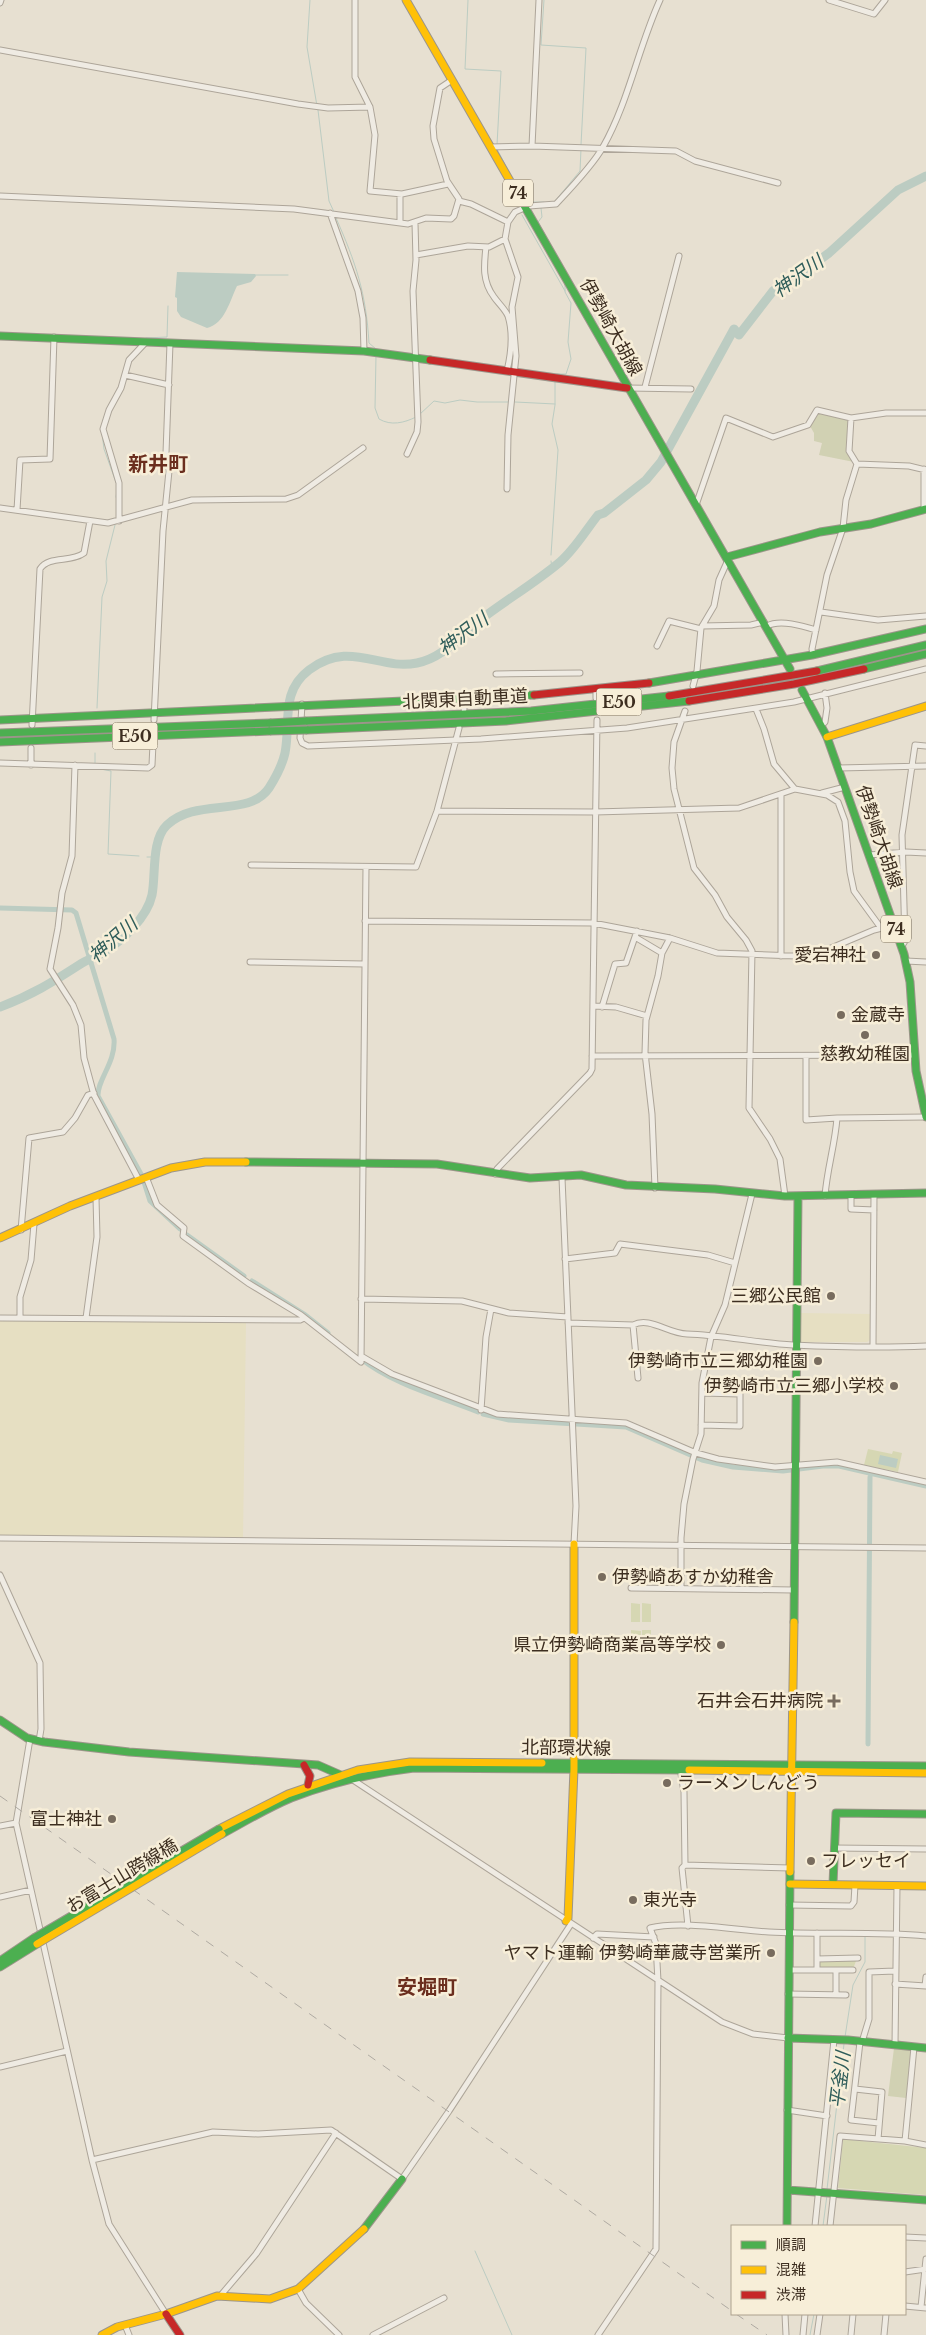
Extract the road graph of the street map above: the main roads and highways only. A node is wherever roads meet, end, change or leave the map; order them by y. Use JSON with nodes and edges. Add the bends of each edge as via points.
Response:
{"nodes":[{"id":1,"x":406,"y":0,"type":"edge"},
{"id":2,"x":0,"y":336,"type":"edge"},
{"id":3,"x":628,"y":388,"type":"junction"},
{"id":4,"x":925,"y":510,"type":"edge"},
{"id":5,"x":728,"y":559,"type":"junction"},
{"id":6,"x":926,"y":629,"type":"edge"},
{"id":7,"x":926,"y":645,"type":"edge"},
{"id":8,"x":926,"y":654,"type":"edge"},
{"id":9,"x":785,"y":660,"type":"junction"},
{"id":10,"x":790,"y":669,"type":"dead end"},
{"id":11,"x":802,"y":690,"type":"dead end"},
{"id":12,"x":926,"y":706,"type":"edge"},
{"id":13,"x":0,"y":720,"type":"edge"},
{"id":14,"x":0,"y":733,"type":"edge"},
{"id":15,"x":827,"y":737,"type":"junction"},
{"id":16,"x":0,"y":742,"type":"edge"},
{"id":17,"x":926,"y":1117,"type":"edge"},
{"id":18,"x":926,"y":1193,"type":"edge"},
{"id":19,"x":798,"y":1196,"type":"junction"},
{"id":20,"x":0,"y":1238,"type":"edge"},
{"id":21,"x":574,"y":1544,"type":"road end"},
{"id":22,"x":0,"y":1720,"type":"edge"},
{"id":23,"x":304,"y":1764,"type":"junction"},
{"id":24,"x":574,"y":1765,"type":"junction"},
{"id":25,"x":926,"y":1766,"type":"edge"},
{"id":26,"x":791,"y":1769,"type":"junction"},
{"id":27,"x":926,"y":1773,"type":"edge"},
{"id":28,"x":342,"y":1776,"type":"junction"},
{"id":29,"x":350,"y":1778,"type":"junction"},
{"id":30,"x":308,"y":1785,"type":"junction"},
{"id":31,"x":926,"y":1814,"type":"edge"},
{"id":32,"x":220,"y":1832,"type":"junction"},
{"id":33,"x":790,"y":1884,"type":"junction"},
{"id":34,"x":833,"y":1884,"type":"junction"},
{"id":35,"x":926,"y":1886,"type":"edge"},
{"id":36,"x":568,"y":1922,"type":"road end"},
{"id":37,"x":35,"y":1941,"type":"junction"},
{"id":38,"x":0,"y":1961,"type":"edge"},
{"id":39,"x":0,"y":1967,"type":"edge"},
{"id":40,"x":788,"y":2038,"type":"junction"},
{"id":41,"x":926,"y":2048,"type":"edge"},
{"id":42,"x":402,"y":2179,"type":"road end"},
{"id":43,"x":788,"y":2190,"type":"junction"},
{"id":44,"x":926,"y":2200,"type":"edge"},
{"id":45,"x":787,"y":2225,"type":"edge"},
{"id":46,"x":166,"y":2314,"type":"junction"},
{"id":47,"x":102,"y":2335,"type":"edge"},
{"id":48,"x":180,"y":2335,"type":"edge"}],
"edges":[{"from":1,"to":3,"type":"main road","name":"伊勢崎大胡線","number":"74"},
{"from":2,"to":3,"type":"main road","via":[[364,351]]},
{"from":3,"to":5,"type":"main road","name":"伊勢崎大胡線","number":"74"},
{"from":4,"to":5,"type":"main road","via":[[800,537]]},
{"from":5,"to":9,"type":"main road","name":"伊勢崎大胡線","number":"74"},
{"from":6,"to":9,"type":"main road"},
{"from":7,"to":14,"type":"main road","name":"北関東自動車道","number":"E50","bridge":true,"via":[[788,676],[652,698],[533,710]]},
{"from":8,"to":16,"type":"main road","name":"北関東自動車道","number":"E50","bridge":true,"via":[[791,684],[652,707],[489,722]]},
{"from":9,"to":10,"type":"main road","name":"伊勢崎大胡線","number":"74"},
{"from":9,"to":13,"type":"main road","via":[[596,689],[464,700],[155,712],[32,722]]},
{"from":11,"to":15,"type":"main road","name":"伊勢崎大胡線","number":"74"},
{"from":12,"to":15,"type":"main road"},
{"from":15,"to":17,"type":"main road","name":"伊勢崎大胡線","number":"74","via":[[906,961],[914,1055]]},
{"from":18,"to":19,"type":"main road"},
{"from":19,"to":20,"type":"main road","via":[[655,1188],[626,1185],[594,1176],[530,1178],[445,1165],[192,1162],[171,1166]]},
{"from":19,"to":26,"type":"main road"},
{"from":21,"to":24,"type":"main road"},
{"from":22,"to":23,"type":"main road","via":[[30,1739],[39,1741],[129,1752]]},
{"from":23,"to":28,"type":"main road"},
{"from":23,"to":30,"type":"main road","via":[[310,1776]]},
{"from":24,"to":26,"type":"main road","name":"北部環状線"},
{"from":24,"to":28,"type":"main road","name":"北部環状線","via":[[410,1762]]},
{"from":24,"to":29,"type":"main road","name":"北部環状線","via":[[414,1768]]},
{"from":24,"to":36,"type":"main road"},
{"from":25,"to":26,"type":"main road","name":"北部環状線"},
{"from":26,"to":27,"type":"main road","name":"北部環状線"},
{"from":26,"to":33,"type":"main road"},
{"from":28,"to":29,"type":"main road"},
{"from":28,"to":30,"type":"main road","name":"北部環状線"},
{"from":29,"to":32,"type":"main road","name":"北部環状線","via":[[289,1798]]},
{"from":30,"to":32,"type":"main road","name":"北部環状線","via":[[275,1798]]},
{"from":31,"to":34,"type":"main road","via":[[836,1812]]},
{"from":32,"to":37,"type":"main road","name":"お富士山跨線橋","bridge":true},
{"from":33,"to":34,"type":"main road"},
{"from":33,"to":40,"type":"main road"},
{"from":34,"to":35,"type":"main road"},
{"from":37,"to":38,"type":"main road"},
{"from":37,"to":39,"type":"main road"},
{"from":40,"to":41,"type":"main road"},
{"from":40,"to":43,"type":"main road"},
{"from":42,"to":46,"type":"main road","via":[[366,2227],[298,2289],[270,2298],[221,2294]]},
{"from":43,"to":44,"type":"main road"},
{"from":43,"to":45,"type":"main road"},
{"from":46,"to":47,"type":"main road"},
{"from":46,"to":48,"type":"main road"}]}
